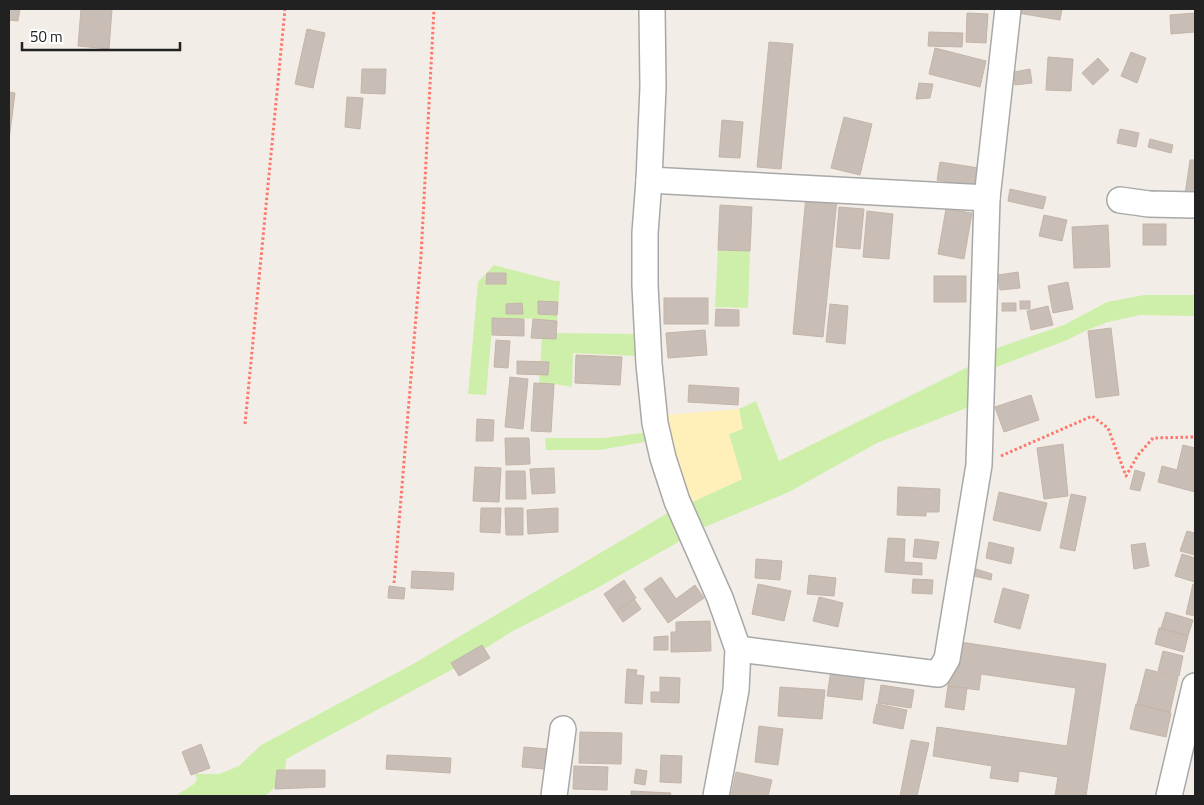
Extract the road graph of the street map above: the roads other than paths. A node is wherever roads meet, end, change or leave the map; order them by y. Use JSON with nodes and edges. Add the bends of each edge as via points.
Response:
{"nodes":[{"id":1,"x":652,"y":9,"type":"edge"},
{"id":2,"x":1008,"y":9,"type":"edge"},
{"id":3,"x":649,"y":180,"type":"junction"},
{"id":4,"x":987,"y":198,"type":"junction"},
{"id":5,"x":1120,"y":200,"type":"dead end"},
{"id":6,"x":1195,"y":205,"type":"edge"},
{"id":7,"x":738,"y":648,"type":"junction"},
{"id":8,"x":1195,"y":686,"type":"edge"},
{"id":9,"x":563,"y":729,"type":"dead end"},
{"id":10,"x":554,"y":796,"type":"edge"},
{"id":11,"x":716,"y":796,"type":"edge"},
{"id":12,"x":1169,"y":796,"type":"edge"}],
"edges":[{"from":1,"to":3,"type":"street"},
{"from":2,"to":4,"type":"street"},
{"from":3,"to":4,"type":"street"},
{"from":3,"to":7,"type":"street","via":[[644,233],[645,285],[655,423],[677,501],[720,598]]},
{"from":4,"to":7,"type":"street","via":[[979,465],[947,659],[938,674]]},
{"from":5,"to":6,"type":"street"},
{"from":7,"to":11,"type":"street","via":[[736,690]]},
{"from":8,"to":12,"type":"street"},
{"from":9,"to":10,"type":"street"}]}
